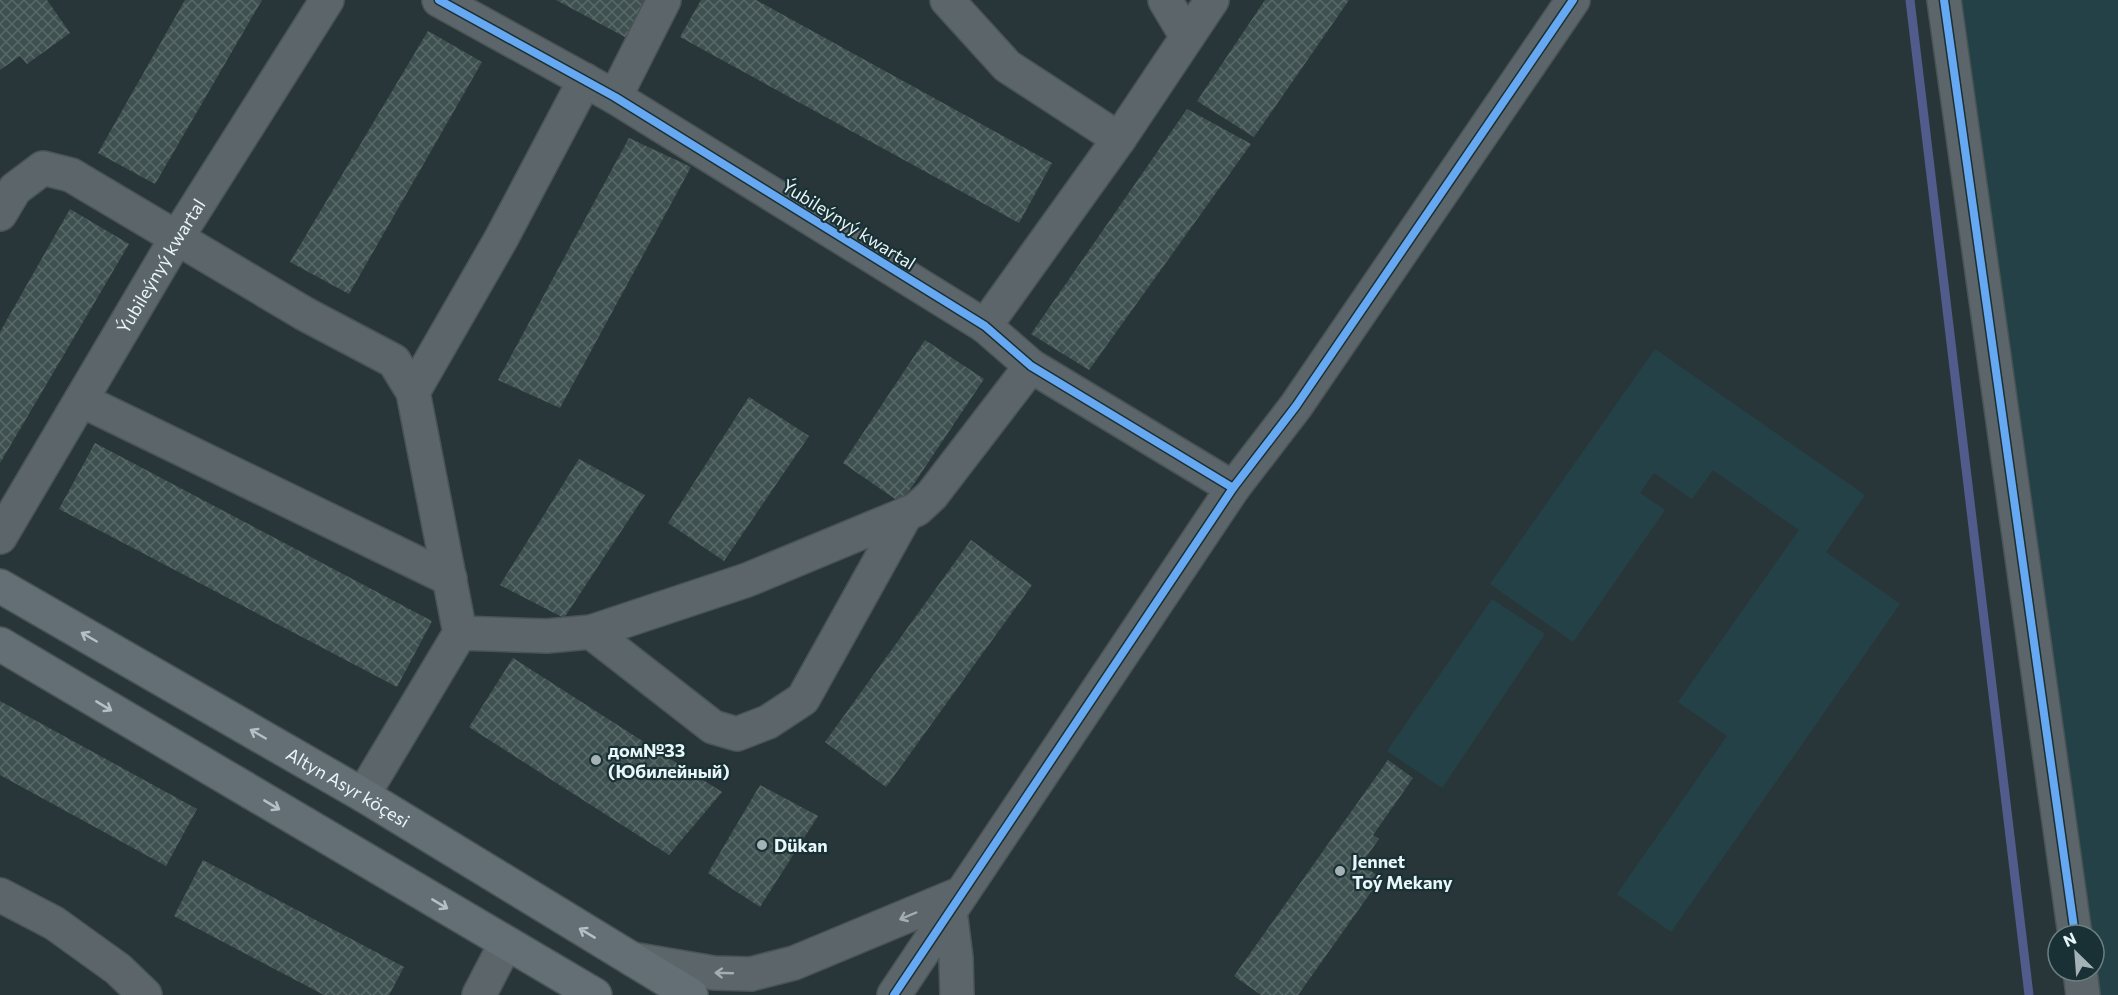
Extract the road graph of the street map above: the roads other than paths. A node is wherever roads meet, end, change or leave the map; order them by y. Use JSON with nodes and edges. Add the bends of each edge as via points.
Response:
{"nodes":[{"id":1,"x":327,"y":0,"type":"edge"},
{"id":2,"x":439,"y":0,"type":"edge"},
{"id":3,"x":664,"y":0,"type":"edge"},
{"id":4,"x":947,"y":0,"type":"edge"},
{"id":5,"x":1165,"y":0,"type":"edge"},
{"id":6,"x":1212,"y":0,"type":"edge"},
{"id":7,"x":1944,"y":0,"type":"edge"},
{"id":8,"x":1565,"y":3,"type":"edge"},
{"id":9,"x":1187,"y":37,"type":"junction"},
{"id":10,"x":585,"y":80,"type":"junction"},
{"id":11,"x":615,"y":97,"type":"junction"},
{"id":12,"x":1119,"y":139,"type":"junction"},
{"id":13,"x":0,"y":214,"type":"edge"},
{"id":14,"x":176,"y":239,"type":"junction"},
{"id":15,"x":985,"y":326,"type":"junction"},
{"id":16,"x":1031,"y":366,"type":"junction"},
{"id":17,"x":413,"y":392,"type":"junction"},
{"id":18,"x":81,"y":400,"type":"junction"},
{"id":19,"x":1233,"y":489,"type":"junction"},
{"id":20,"x":906,"y":514,"type":"junction"},
{"id":21,"x":0,"y":537,"type":"edge"},
{"id":22,"x":450,"y":579,"type":"junction"},
{"id":23,"x":0,"y":586,"type":"edge"},
{"id":24,"x":591,"y":632,"type":"junction"},
{"id":25,"x":460,"y":633,"type":"junction"},
{"id":26,"x":1,"y":646,"type":"edge"},
{"id":27,"x":363,"y":795,"type":"junction"},
{"id":28,"x":0,"y":895,"type":"edge"},
{"id":29,"x":956,"y":902,"type":"junction"},
{"id":30,"x":2073,"y":923,"type":"edge"},
{"id":31,"x":506,"y":943,"type":"junction"},
{"id":32,"x":628,"y":958,"type":"junction"},
{"id":33,"x":145,"y":995,"type":"edge"},
{"id":34,"x":479,"y":995,"type":"edge"},
{"id":35,"x":595,"y":995,"type":"edge"},
{"id":36,"x":691,"y":995,"type":"edge"},
{"id":37,"x":894,"y":995,"type":"edge"},
{"id":38,"x":957,"y":995,"type":"edge"}],
"edges":[{"from":1,"to":14,"type":"street","name":"Ýubileýnyý kwartal"},
{"from":2,"to":10,"type":"street","name":"Ýubileýnyý kwartal"},
{"from":3,"to":11,"type":"street"},
{"from":4,"to":12,"type":"street","via":[[1007,66]]},
{"from":5,"to":9,"type":"street"},
{"from":6,"to":9,"type":"street"},
{"from":7,"to":30,"type":"street"},
{"from":8,"to":19,"type":"street","via":[[1296,406]]},
{"from":9,"to":12,"type":"street"},
{"from":10,"to":11,"type":"street","name":"Ýubileýnyý kwartal"},
{"from":10,"to":17,"type":"street","via":[[501,239]]},
{"from":11,"to":15,"type":"street","name":"Ýubileýnyý kwartal"},
{"from":12,"to":15,"type":"street"},
{"from":13,"to":14,"type":"street","via":[[15,189],[44,168],[71,175]]},
{"from":14,"to":17,"type":"street","via":[[305,315],[394,361]]},
{"from":14,"to":18,"type":"street","name":"Ýubileýnyý kwartal"},
{"from":15,"to":16,"type":"street","name":"Ýubileýnyý kwartal"},
{"from":16,"to":19,"type":"street","name":"Ýubileýnyý kwartal"},
{"from":16,"to":20,"type":"street","via":[[933,495]]},
{"from":17,"to":22,"type":"street"},
{"from":18,"to":21,"type":"street","name":"Ýubileýnyý kwartal"},
{"from":18,"to":22,"type":"street"},
{"from":19,"to":29,"type":"street"},
{"from":20,"to":24,"type":"street","via":[[747,580]]},
{"from":20,"to":24,"type":"street","via":[[803,699],[768,722],[736,735],[713,727]]},
{"from":22,"to":25,"type":"street"},
{"from":27,"to":23,"type":"main road","name":"Altyn Asyr köçesi","one_way":true},
{"from":24,"to":25,"type":"street","via":[[547,636]]},
{"from":25,"to":27,"type":"street"},
{"from":26,"to":31,"type":"main road","one_way":true},
{"from":32,"to":27,"type":"main road","name":"Altyn Asyr köçesi","one_way":true},
{"from":28,"to":33,"type":"street","via":[[54,923],[118,969]]},
{"from":29,"to":32,"type":"street","one_way":true,"via":[[794,963],[751,974],[714,973]]},
{"from":29,"to":37,"type":"street"},
{"from":29,"to":38,"type":"street"},
{"from":31,"to":34,"type":"street"},
{"from":31,"to":35,"type":"main road"},
{"from":32,"to":36,"type":"main road","name":"Altyn Asyr köçesi"}]}
